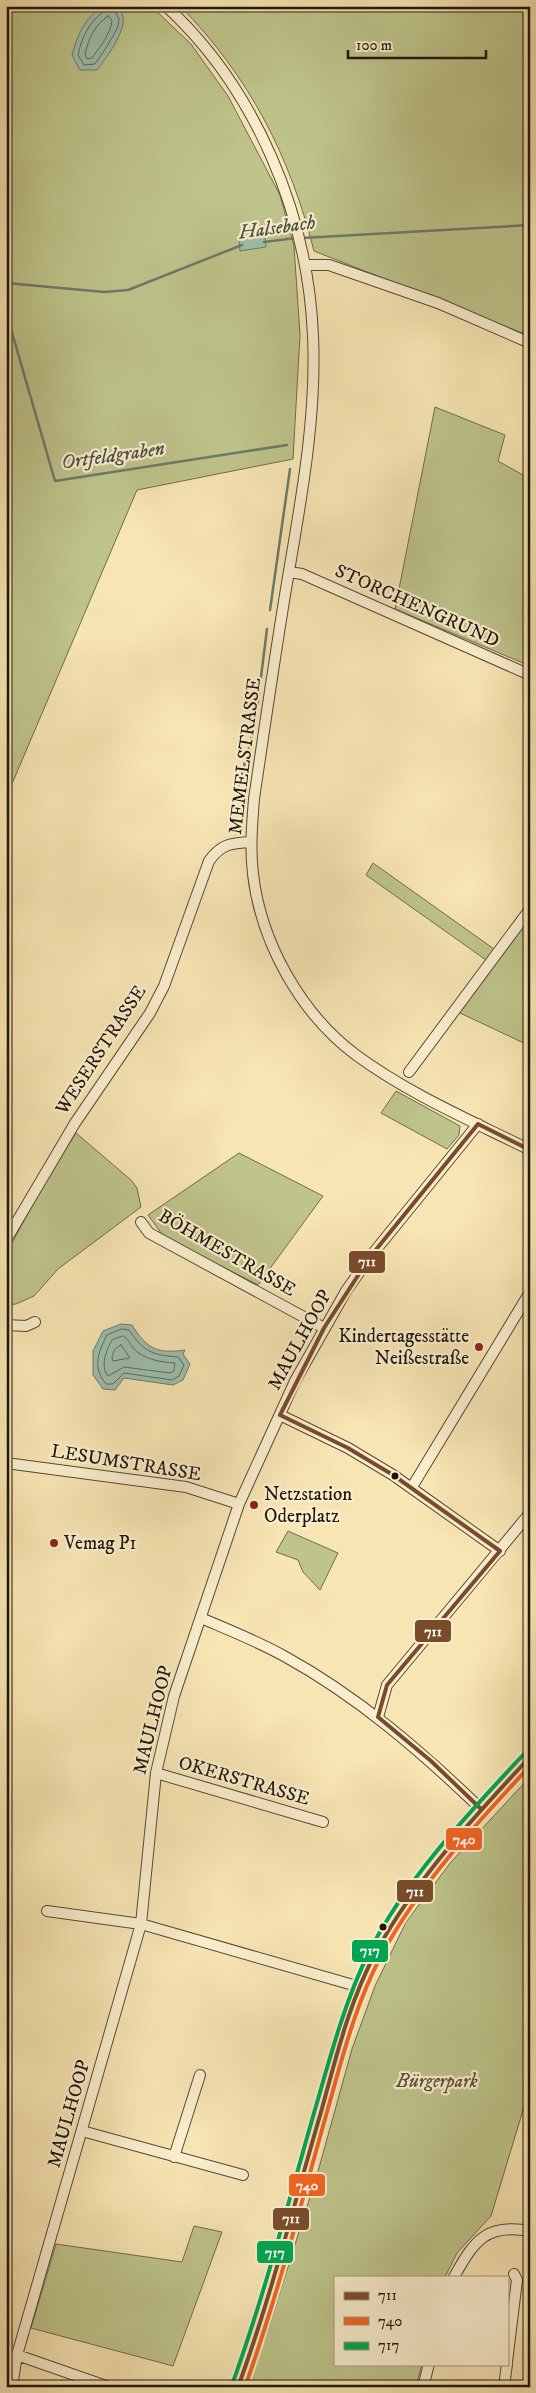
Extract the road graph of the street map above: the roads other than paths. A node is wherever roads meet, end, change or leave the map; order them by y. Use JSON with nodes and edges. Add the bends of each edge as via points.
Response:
{"nodes":[{"id":1,"x":166,"y":6,"type":"edge"},
{"id":2,"x":306,"y":265,"type":"junction"},
{"id":3,"x":530,"y":343,"type":"edge"},
{"id":4,"x":288,"y":572,"type":"junction"},
{"id":5,"x":530,"y":675,"type":"edge"},
{"id":6,"x":251,"y":842,"type":"junction"},
{"id":7,"x":530,"y":909,"type":"edge"},
{"id":8,"x":409,"y":1072,"type":"dead end"},
{"id":9,"x":478,"y":1124,"type":"junction"},
{"id":10,"x":530,"y":1150,"type":"edge"},
{"id":11,"x":141,"y":1222,"type":"dead end"},
{"id":12,"x":6,"y":1240,"type":"edge"},
{"id":13,"x":530,"y":1292,"type":"edge"},
{"id":14,"x":35,"y":1322,"type":"dead end"},
{"id":15,"x":6,"y":1325,"type":"edge"},
{"id":16,"x":324,"y":1328,"type":"junction"},
{"id":17,"x":280,"y":1415,"type":"junction"},
{"id":18,"x":6,"y":1463,"type":"edge"},
{"id":19,"x":412,"y":1487,"type":"junction"},
{"id":20,"x":239,"y":1504,"type":"junction"},
{"id":21,"x":530,"y":1513,"type":"edge"},
{"id":22,"x":500,"y":1551,"type":"junction"},
{"id":23,"x":201,"y":1618,"type":"junction"},
{"id":24,"x":378,"y":1717,"type":"junction"},
{"id":25,"x":530,"y":1757,"type":"edge"},
{"id":26,"x":156,"y":1773,"type":"junction"},
{"id":27,"x":481,"y":1809,"type":"junction"},
{"id":28,"x":323,"y":1822,"type":"dead end"},
{"id":29,"x":48,"y":1911,"type":"dead end"},
{"id":30,"x":141,"y":1924,"type":"junction"},
{"id":31,"x":360,"y":1987,"type":"junction"},
{"id":32,"x":200,"y":2074,"type":"dead end"},
{"id":33,"x":82,"y":2131,"type":"junction"},
{"id":34,"x":174,"y":2157,"type":"junction"},
{"id":35,"x":243,"y":2175,"type":"dead end"},
{"id":36,"x":530,"y":2231,"type":"edge"},
{"id":37,"x":514,"y":2274,"type":"dead end"},
{"id":38,"x":455,"y":2276,"type":"edge"},
{"id":39,"x":16,"y":2355,"type":"junction"},
{"id":40,"x":508,"y":2355,"type":"edge"},
{"id":41,"x":428,"y":2366,"type":"edge"},
{"id":42,"x":507,"y":2366,"type":"edge"},
{"id":43,"x":12,"y":2387,"type":"edge"},
{"id":44,"x":109,"y":2387,"type":"edge"},
{"id":45,"x":238,"y":2387,"type":"edge"},
{"id":46,"x":423,"y":2387,"type":"edge"},
{"id":47,"x":504,"y":2387,"type":"edge"}],
"edges":[{"from":1,"to":2,"type":"street","name":"MEMELSTRASSE","via":[[199,42],[244,103],[286,192]]},
{"from":2,"to":3,"type":"street","via":[[338,268],[438,304]]},
{"from":2,"to":4,"type":"street","name":"MEMELSTRASSE","via":[[313,336],[312,394]]},
{"from":4,"to":5,"type":"street","name":"STORCHENGRUND","via":[[302,574]]},
{"from":4,"to":6,"type":"street","name":"MEMELSTRASSE","via":[[254,798]]},
{"from":6,"to":9,"type":"street","name":"MEMELSTRASSE","via":[[253,876],[270,940],[286,973],[316,1016],[355,1054],[379,1070]]},
{"from":6,"to":12,"type":"street","name":"WESERSTRASSE","via":[[229,843],[217,850],[209,861],[164,986],[150,1013],[75,1123]]},
{"from":7,"to":8,"type":"street"},
{"from":9,"to":10,"type":"street","name":"MEMELSTRASSE"},
{"from":9,"to":16,"type":"street","name":"MAULHOOP","via":[[370,1257]]},
{"from":11,"to":16,"type":"street","name":"BÖHMESTRASSE","via":[[149,1233]]},
{"from":13,"to":19,"type":"street"},
{"from":14,"to":15,"type":"street","via":[[26,1326]]},
{"from":16,"to":17,"type":"street","name":"MAULHOOP"},
{"from":17,"to":19,"type":"street","via":[[348,1448]]},
{"from":17,"to":20,"type":"street","name":"MAULHOOP"},
{"from":18,"to":20,"type":"street","name":"LESUMSTRASSE","via":[[186,1487]]},
{"from":19,"to":22,"type":"street"},
{"from":20,"to":23,"type":"street","name":"MAULHOOP"},
{"from":21,"to":22,"type":"street"},
{"from":22,"to":24,"type":"street","via":[[387,1685]]},
{"from":23,"to":24,"type":"street","via":[[285,1656]]},
{"from":23,"to":26,"type":"street","name":"MAULHOOP","via":[[174,1696]]},
{"from":24,"to":27,"type":"street"},
{"from":25,"to":27,"type":"main road"},
{"from":26,"to":28,"type":"street","name":"OKERSTRASSE"},
{"from":26,"to":30,"type":"street","name":"MAULHOOP"},
{"from":27,"to":31,"type":"main road","via":[[415,1888]]},
{"from":29,"to":30,"type":"street"},
{"from":30,"to":31,"type":"street"},
{"from":30,"to":33,"type":"street","name":"MAULHOOP"},
{"from":31,"to":45,"type":"main road"},
{"from":32,"to":34,"type":"street"},
{"from":33,"to":34,"type":"street"},
{"from":33,"to":39,"type":"street","name":"MAULHOOP"},
{"from":34,"to":35,"type":"street"},
{"from":36,"to":38,"type":"street","via":[[500,2228],[489,2234],[464,2259]]},
{"from":37,"to":40,"type":"street","via":[[517,2280]]},
{"from":39,"to":43,"type":"street","name":"MAULHOOP"},
{"from":39,"to":44,"type":"street"},
{"from":41,"to":46,"type":"street"},
{"from":42,"to":47,"type":"street"}]}
